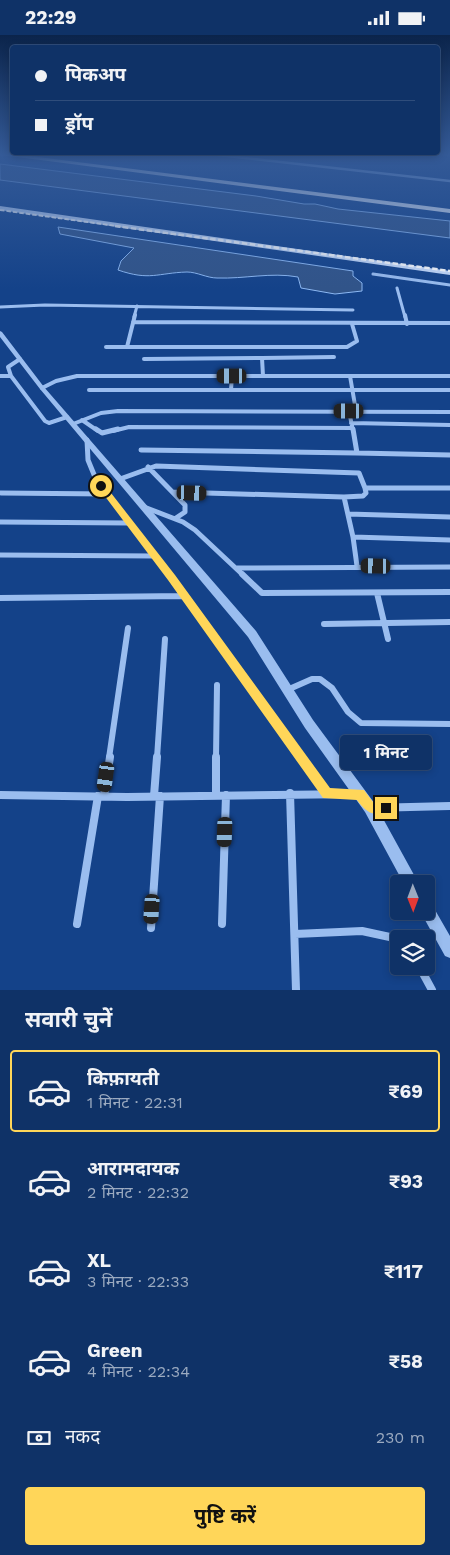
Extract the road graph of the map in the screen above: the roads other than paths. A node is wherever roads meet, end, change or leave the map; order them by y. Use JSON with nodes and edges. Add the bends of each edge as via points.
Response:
{"nodes":[{"id":1,"x":359,"y":200,"type":"edge"},
{"id":2,"x":413,"y":200,"type":"edge"},
{"id":3,"x":0,"y":203,"type":"edge"},
{"id":4,"x":450,"y":204,"type":"edge"},
{"id":5,"x":0,"y":209,"type":"edge"},
{"id":6,"x":450,"y":211,"type":"edge"},
{"id":7,"x":450,"y":267,"type":"edge"},
{"id":8,"x":450,"y":273,"type":"edge"},
{"id":9,"x":374,"y":274,"type":"dead end"},
{"id":10,"x":450,"y":285,"type":"edge"},
{"id":11,"x":397,"y":289,"type":"dead end"},
{"id":12,"x":137,"y":306,"type":"junction"},
{"id":13,"x":2,"y":307,"type":"edge"},
{"id":14,"x":353,"y":310,"type":"dead end"},
{"id":15,"x":134,"y":322,"type":"junction"},
{"id":16,"x":407,"y":323,"type":"junction"},
{"id":17,"x":450,"y":323,"type":"edge"},
{"id":18,"x":352,"y":324,"type":"junction"},
{"id":19,"x":0,"y":333,"type":"edge"},
{"id":20,"x":106,"y":347,"type":"dead end"},
{"id":21,"x":127,"y":347,"type":"junction"},
{"id":22,"x":334,"y":357,"type":"dead end"},
{"id":23,"x":262,"y":358,"type":"junction"},
{"id":24,"x":20,"y":359,"type":"junction"},
{"id":25,"x":144,"y":359,"type":"dead end"},
{"id":26,"x":0,"y":376,"type":"edge"},
{"id":27,"x":11,"y":376,"type":"junction"},
{"id":28,"x":232,"y":376,"type":"junction"},
{"id":29,"x":262,"y":376,"type":"junction"},
{"id":30,"x":350,"y":376,"type":"junction"},
{"id":31,"x":450,"y":376,"type":"edge"},
{"id":32,"x":42,"y":388,"type":"junction"},
{"id":33,"x":89,"y":390,"type":"dead end"},
{"id":34,"x":232,"y":390,"type":"junction"},
{"id":35,"x":353,"y":390,"type":"junction"},
{"id":36,"x":450,"y":390,"type":"edge"},
{"id":37,"x":349,"y":411,"type":"junction"},
{"id":38,"x":356,"y":411,"type":"junction"},
{"id":39,"x":450,"y":412,"type":"edge"},
{"id":40,"x":74,"y":420,"type":"junction"},
{"id":41,"x":450,"y":425,"type":"edge"},
{"id":42,"x":352,"y":426,"type":"junction"},
{"id":43,"x":86,"y":440,"type":"junction"},
{"id":44,"x":141,"y":450,"type":"dead end"},
{"id":45,"x":358,"y":453,"type":"junction"},
{"id":46,"x":450,"y":455,"type":"edge"},
{"id":47,"x":150,"y":467,"type":"junction"},
{"id":48,"x":120,"y":479,"type":"junction"},
{"id":49,"x":365,"y":487,"type":"junction"},
{"id":50,"x":450,"y":488,"type":"edge"},
{"id":51,"x":172,"y":492,"type":"junction"},
{"id":52,"x":2,"y":493,"type":"dead end"},
{"id":53,"x":107,"y":494,"type":"junction"},
{"id":54,"x":344,"y":497,"type":"junction"},
{"id":55,"x":143,"y":507,"type":"junction"},
{"id":56,"x":348,"y":514,"type":"junction"},
{"id":57,"x":450,"y":517,"type":"edge"},
{"id":58,"x":176,"y":519,"type":"junction"},
{"id":59,"x":0,"y":522,"type":"edge"},
{"id":60,"x":129,"y":523,"type":"junction"},
{"id":61,"x":352,"y":537,"type":"junction"},
{"id":62,"x":450,"y":540,"type":"edge"},
{"id":63,"x":0,"y":555,"type":"edge"},
{"id":64,"x":155,"y":556,"type":"junction"},
{"id":65,"x":357,"y":566,"type":"junction"},
{"id":66,"x":450,"y":567,"type":"edge"},
{"id":67,"x":237,"y":568,"type":"junction"},
{"id":68,"x":450,"y":592,"type":"edge"},
{"id":69,"x":377,"y":593,"type":"junction"},
{"id":70,"x":184,"y":596,"type":"junction"},
{"id":71,"x":0,"y":598,"type":"edge"},
{"id":72,"x":450,"y":622,"type":"edge"},
{"id":73,"x":384,"y":623,"type":"junction"},
{"id":74,"x":324,"y":624,"type":"dead end"},
{"id":75,"x":128,"y":628,"type":"dead end"},
{"id":76,"x":165,"y":639,"type":"dead end"},
{"id":77,"x":388,"y":639,"type":"dead end"},
{"id":78,"x":217,"y":685,"type":"dead end"},
{"id":79,"x":287,"y":690,"type":"junction"},
{"id":80,"x":450,"y":724,"type":"edge"},
{"id":81,"x":290,"y":793,"type":"junction"},
{"id":82,"x":327,"y":794,"type":"junction"},
{"id":83,"x":360,"y":794,"type":"junction"},
{"id":84,"x":0,"y":795,"type":"edge"},
{"id":85,"x":216,"y":795,"type":"junction"},
{"id":86,"x":226,"y":795,"type":"junction"},
{"id":87,"x":101,"y":796,"type":"junction"},
{"id":88,"x":157,"y":796,"type":"junction"},
{"id":89,"x":450,"y":806,"type":"edge"},
{"id":90,"x":370,"y":808,"type":"junction"},
{"id":91,"x":407,"y":875,"type":"edge"},
{"id":92,"x":433,"y":920,"type":"edge"},
{"id":93,"x":77,"y":924,"type":"dead end"},
{"id":94,"x":222,"y":924,"type":"dead end"},
{"id":95,"x":151,"y":928,"type":"dead end"},
{"id":96,"x":295,"y":934,"type":"junction"},
{"id":97,"x":390,"y":935,"type":"edge"},
{"id":98,"x":450,"y":951,"type":"edge"},
{"id":99,"x":424,"y":975,"type":"edge"},
{"id":100,"x":296,"y":990,"type":"edge"},
{"id":101,"x":432,"y":990,"type":"edge"}],
"edges":[{"from":1,"to":6,"type":"highway"},
{"from":2,"to":4,"type":"highway"},
{"from":3,"to":7,"type":"main road"},
{"from":5,"to":8,"type":"main road"},
{"from":9,"to":10,"type":"street"},
{"from":11,"to":16,"type":"street"},
{"from":12,"to":13,"type":"street"},
{"from":12,"to":14,"type":"street"},
{"from":12,"to":15,"type":"street"},
{"from":15,"to":18,"type":"street"},
{"from":15,"to":21,"type":"street"},
{"from":16,"to":17,"type":"street"},
{"from":16,"to":18,"type":"street"},
{"from":18,"to":21,"type":"street","via":[[357,341],[347,347]]},
{"from":19,"to":24,"type":"street"},
{"from":20,"to":21,"type":"street"},
{"from":22,"to":23,"type":"street"},
{"from":23,"to":25,"type":"street"},
{"from":23,"to":29,"type":"street"},
{"from":24,"to":27,"type":"street","via":[[8,367]]},
{"from":24,"to":32,"type":"street"},
{"from":26,"to":27,"type":"street"},
{"from":27,"to":40,"type":"street","via":[[45,421]]},
{"from":28,"to":29,"type":"street"},
{"from":28,"to":32,"type":"street","via":[[68,377]]},
{"from":28,"to":34,"type":"street"},
{"from":29,"to":30,"type":"street"},
{"from":30,"to":31,"type":"street"},
{"from":30,"to":35,"type":"street"},
{"from":32,"to":40,"type":"street"},
{"from":33,"to":34,"type":"street"},
{"from":34,"to":35,"type":"street"},
{"from":35,"to":36,"type":"street"},
{"from":35,"to":38,"type":"street"},
{"from":37,"to":38,"type":"street"},
{"from":37,"to":40,"type":"street","via":[[103,413]]},
{"from":37,"to":42,"type":"street"},
{"from":38,"to":39,"type":"street"},
{"from":40,"to":42,"type":"street","via":[[98,432],[118,429]]},
{"from":40,"to":43,"type":"street"},
{"from":41,"to":42,"type":"street"},
{"from":42,"to":45,"type":"street"},
{"from":43,"to":48,"type":"street"},
{"from":43,"to":53,"type":"street","via":[[90,468]]},
{"from":44,"to":45,"type":"street"},
{"from":45,"to":46,"type":"street"},
{"from":47,"to":48,"type":"street"},
{"from":47,"to":49,"type":"street","via":[[258,467],[357,473],[362,476]]},
{"from":47,"to":51,"type":"street"},
{"from":48,"to":55,"type":"street"},
{"from":49,"to":50,"type":"street"},
{"from":49,"to":54,"type":"street","via":[[363,496]]},
{"from":51,"to":54,"type":"street"},
{"from":51,"to":58,"type":"street","via":[[186,509]]},
{"from":52,"to":53,"type":"street"},
{"from":53,"to":60,"type":"street"},
{"from":54,"to":56,"type":"street"},
{"from":55,"to":58,"type":"street"},
{"from":55,"to":79,"type":"street","via":[[252,634]]},
{"from":56,"to":57,"type":"street"},
{"from":56,"to":61,"type":"street"},
{"from":58,"to":67,"type":"street","via":[[206,538]]},
{"from":59,"to":60,"type":"street"},
{"from":60,"to":64,"type":"street"},
{"from":61,"to":62,"type":"street"},
{"from":61,"to":65,"type":"street"},
{"from":63,"to":64,"type":"street"},
{"from":64,"to":70,"type":"street"},
{"from":65,"to":66,"type":"street"},
{"from":65,"to":67,"type":"street"},
{"from":67,"to":69,"type":"street","via":[[258,590],[270,594]]},
{"from":68,"to":69,"type":"street"},
{"from":69,"to":73,"type":"street"},
{"from":70,"to":71,"type":"street"},
{"from":70,"to":82,"type":"street"},
{"from":72,"to":73,"type":"street"},
{"from":73,"to":74,"type":"street"},
{"from":73,"to":77,"type":"street"},
{"from":75,"to":87,"type":"street"},
{"from":76,"to":88,"type":"street"},
{"from":78,"to":85,"type":"street"},
{"from":79,"to":80,"type":"street","via":[[314,679],[323,679],[349,716],[361,723]]},
{"from":79,"to":83,"type":"street"},
{"from":81,"to":82,"type":"street"},
{"from":81,"to":86,"type":"street"},
{"from":81,"to":96,"type":"street"},
{"from":82,"to":83,"type":"street"},
{"from":83,"to":90,"type":"street"},
{"from":84,"to":87,"type":"street"},
{"from":85,"to":86,"type":"street"},
{"from":85,"to":88,"type":"street"},
{"from":86,"to":94,"type":"street"},
{"from":87,"to":88,"type":"street"},
{"from":87,"to":93,"type":"street"},
{"from":88,"to":95,"type":"street"},
{"from":89,"to":90,"type":"street"},
{"from":90,"to":91,"type":"street"},
{"from":92,"to":98,"type":"street"},
{"from":96,"to":97,"type":"street","via":[[370,932]]},
{"from":96,"to":100,"type":"street"},
{"from":99,"to":101,"type":"street"}]}
